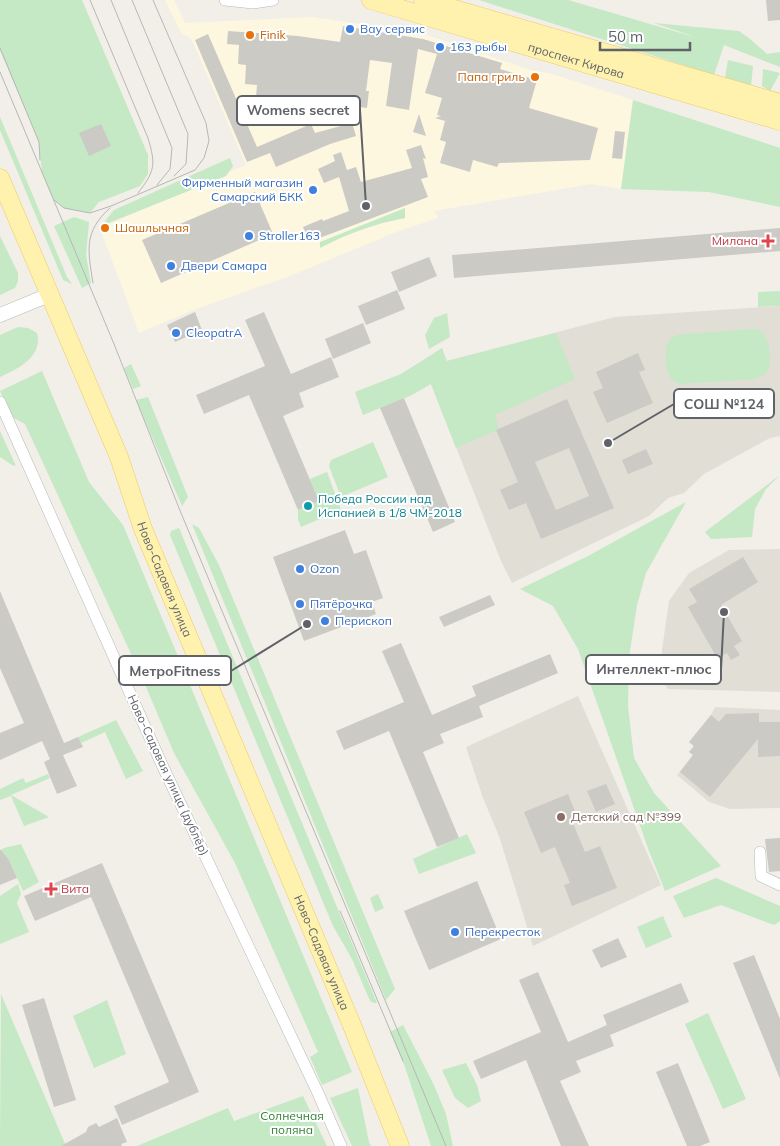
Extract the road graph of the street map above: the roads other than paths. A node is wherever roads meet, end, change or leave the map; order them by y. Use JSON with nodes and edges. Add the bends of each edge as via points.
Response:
{"nodes":[{"id":1,"x":226,"y":0,"type":"edge"},
{"id":2,"x":273,"y":0,"type":"edge"},
{"id":3,"x":371,"y":0,"type":"edge"},
{"id":4,"x":423,"y":0,"type":"edge"},
{"id":5,"x":464,"y":6,"type":"edge"},
{"id":6,"x":780,"y":103,"type":"edge"},
{"id":7,"x":780,"y":120,"type":"edge"},
{"id":8,"x":0,"y":178,"type":"edge"},
{"id":9,"x":49,"y":294,"type":"junction"},
{"id":10,"x":0,"y":315,"type":"edge"},
{"id":11,"x":0,"y":402,"type":"edge"},
{"id":12,"x":760,"y":852,"type":"dead end"},
{"id":13,"x":780,"y":885,"type":"edge"},
{"id":14,"x":341,"y":1146,"type":"edge"},
{"id":15,"x":400,"y":1146,"type":"edge"}],
"edges":[{"from":1,"to":2,"type":"street","via":[[253,3]]},
{"from":3,"to":7,"type":"main road","name":"проспект Кирова"},
{"from":4,"to":5,"type":"main road","name":"проспект Кирова"},
{"from":5,"to":6,"type":"main road","name":"проспект Кирова"},
{"from":8,"to":9,"type":"main road","name":"Ново-Садовая улица"},
{"from":9,"to":10,"type":"street"},
{"from":9,"to":15,"type":"main road","name":"Ново-Садовая улица","via":[[119,457],[143,529]]},
{"from":11,"to":14,"type":"street","name":"Ново-Садовая улица (дублёр)","via":[[163,767]]},
{"from":12,"to":13,"type":"street","via":[[761,876]]}]}
